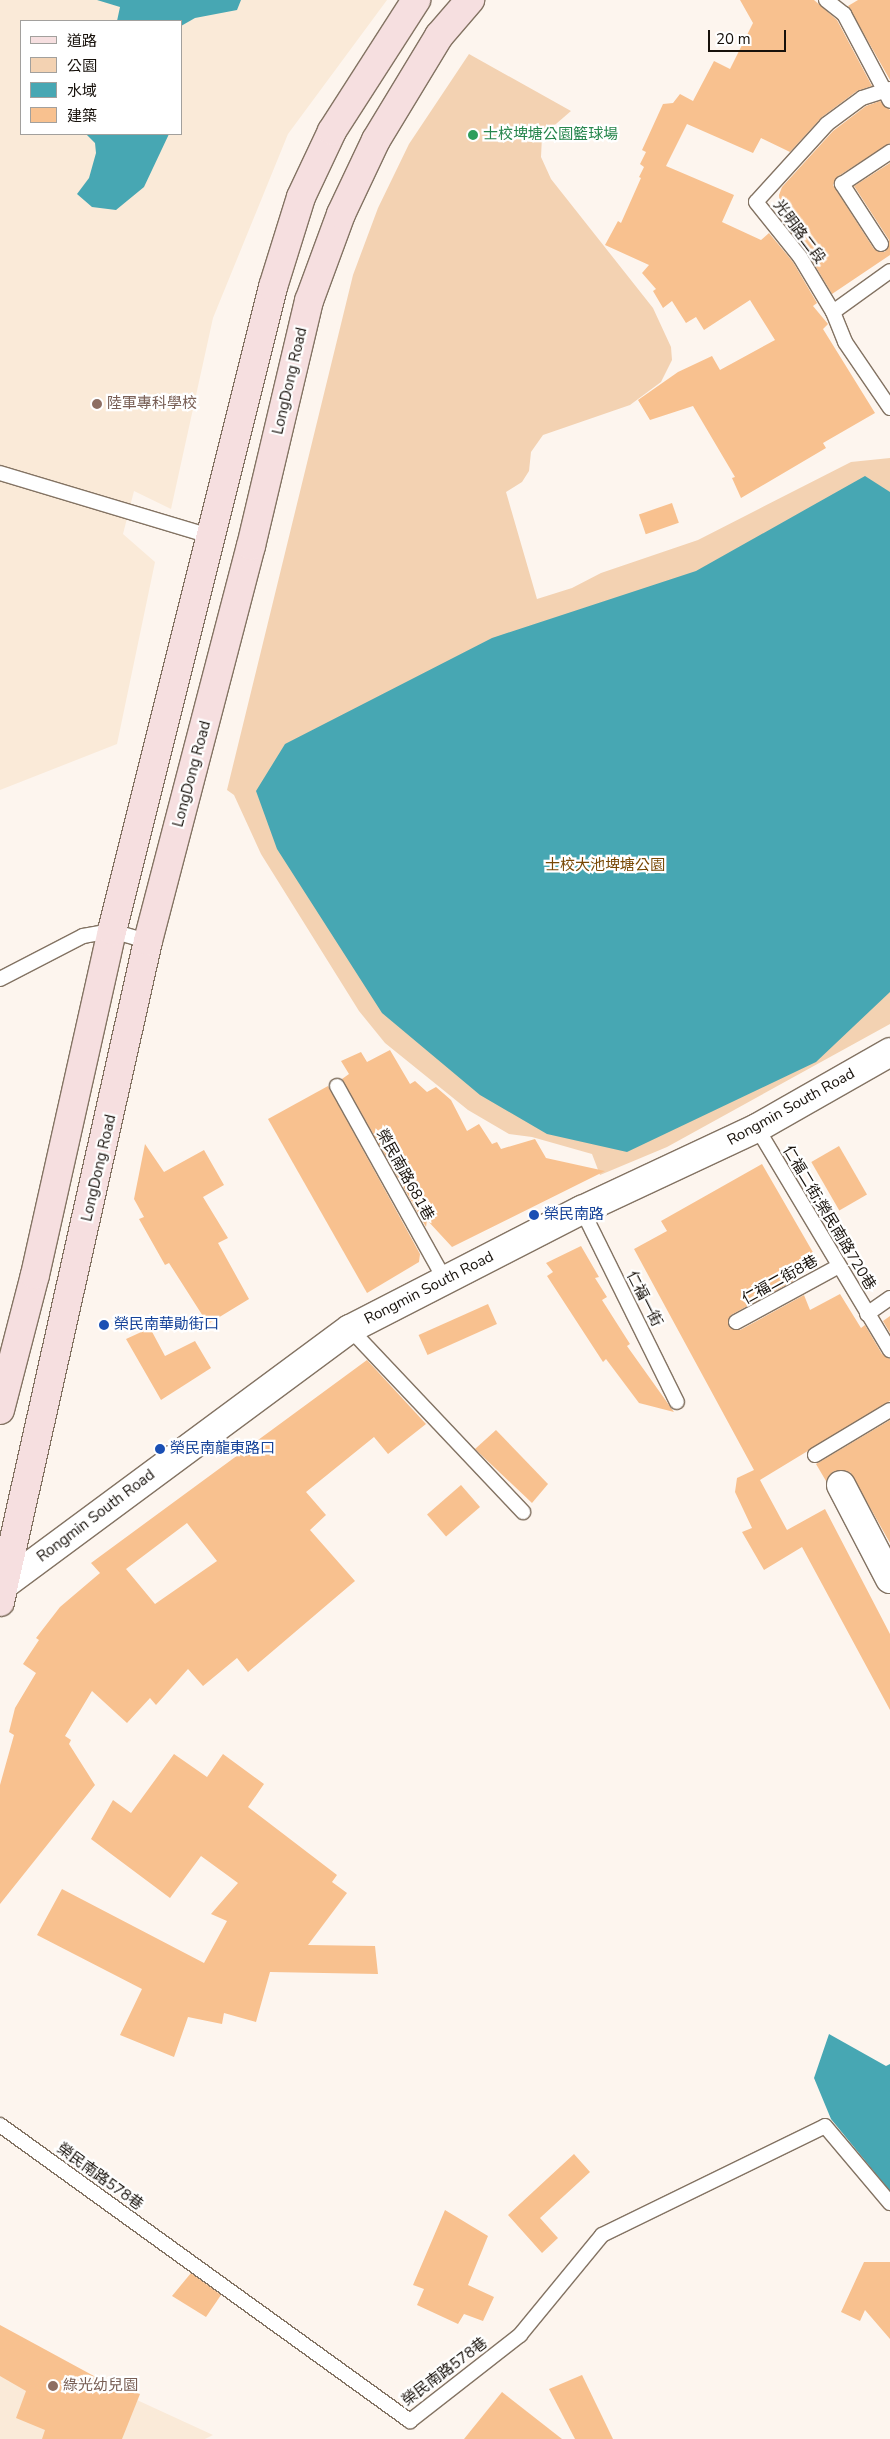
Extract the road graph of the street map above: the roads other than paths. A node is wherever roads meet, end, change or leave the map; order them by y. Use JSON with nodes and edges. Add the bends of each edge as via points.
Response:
{"nodes":[{"id":1,"x":416,"y":0,"type":"edge"},
{"id":2,"x":470,"y":0,"type":"edge"},
{"id":3,"x":826,"y":0,"type":"edge"},
{"id":4,"x":888,"y":93,"type":"edge"},
{"id":5,"x":890,"y":152,"type":"edge"},
{"id":6,"x":301,"y":197,"type":"junction"},
{"id":7,"x":341,"y":214,"type":"junction"},
{"id":8,"x":881,"y":244,"type":"dead end"},
{"id":9,"x":890,"y":271,"type":"edge"},
{"id":10,"x":833,"y":312,"type":"junction"},
{"id":11,"x":890,"y":408,"type":"edge"},
{"id":12,"x":0,"y":473,"type":"edge"},
{"id":13,"x":210,"y":536,"type":"junction"},
{"id":14,"x":112,"y":930,"type":"junction"},
{"id":15,"x":148,"y":941,"type":"junction"},
{"id":16,"x":0,"y":979,"type":"edge"},
{"id":17,"x":890,"y":1052,"type":"edge"},
{"id":18,"x":337,"y":1086,"type":"dead end"},
{"id":19,"x":757,"y":1128,"type":"junction"},
{"id":20,"x":582,"y":1210,"type":"junction"},
{"id":21,"x":839,"y":1266,"type":"junction"},
{"id":22,"x":445,"y":1280,"type":"junction"},
{"id":23,"x":890,"y":1298,"type":"edge"},
{"id":24,"x":867,"y":1314,"type":"junction"},
{"id":25,"x":736,"y":1322,"type":"dead end"},
{"id":26,"x":350,"y":1329,"type":"junction"},
{"id":27,"x":890,"y":1350,"type":"edge"},
{"id":28,"x":678,"y":1402,"type":"dead end"},
{"id":29,"x":0,"y":1410,"type":"edge"},
{"id":30,"x":890,"y":1410,"type":"edge"},
{"id":31,"x":815,"y":1455,"type":"dead end"},
{"id":32,"x":841,"y":1485,"type":"dead end"},
{"id":33,"x":523,"y":1512,"type":"dead end"},
{"id":34,"x":890,"y":1579,"type":"edge"},
{"id":35,"x":2,"y":1590,"type":"edge"},
{"id":36,"x":0,"y":2126,"type":"edge"},
{"id":37,"x":890,"y":2203,"type":"edge"}],
"edges":[{"from":1,"to":6,"type":"street","via":[[332,131]]},
{"from":2,"to":7,"type":"street","name":"LongDong Road","via":[[440,36],[376,140]]},
{"from":3,"to":4,"type":"lane","via":[[844,14]]},
{"from":4,"to":10,"type":"lane","name":"光明路二段","via":[[862,98],[827,124],[756,202],[800,258]]},
{"from":5,"to":8,"type":"lane","via":[[842,184]]},
{"from":6,"to":7,"type":"street"},
{"from":6,"to":13,"type":"street","via":[[273,288]]},
{"from":7,"to":15,"type":"street","name":"LongDong Road","via":[[309,301],[251,546]]},
{"from":9,"to":10,"type":"lane"},
{"from":10,"to":11,"type":"lane","name":"光明路二段","via":[[845,342]]},
{"from":12,"to":13,"type":"lane"},
{"from":13,"to":14,"type":"street"},
{"from":14,"to":15,"type":"lane"},
{"from":14,"to":16,"type":"lane","via":[[83,936]]},
{"from":14,"to":29,"type":"street","via":[[35,1274]]},
{"from":15,"to":35,"type":"street","name":"LongDong Road"},
{"from":17,"to":19,"type":"street","name":"Rongmin South Road"},
{"from":18,"to":22,"type":"lane","name":"榮民南路681巷"},
{"from":19,"to":20,"type":"street","name":"Rongmin South Road"},
{"from":19,"to":21,"type":"lane","name":"仁福二街;榮民南路720巷"},
{"from":20,"to":22,"type":"street","name":"Rongmin South Road"},
{"from":20,"to":28,"type":"lane","name":"仁福一街"},
{"from":21,"to":24,"type":"lane","name":"仁福二街;榮民南路720巷"},
{"from":21,"to":25,"type":"lane","name":"仁福二街8巷"},
{"from":22,"to":26,"type":"street","name":"Rongmin South Road"},
{"from":23,"to":24,"type":"lane"},
{"from":24,"to":27,"type":"lane","name":"仁福二街;榮民南路720巷"},
{"from":26,"to":33,"type":"lane"},
{"from":26,"to":35,"type":"street","name":"Rongmin South Road"},
{"from":30,"to":31,"type":"lane"},
{"from":32,"to":34,"type":"street"},
{"from":36,"to":37,"type":"lane","name":"榮民南路578巷","via":[[410,2421],[520,2335],[602,2235],[825,2126]]}]}
